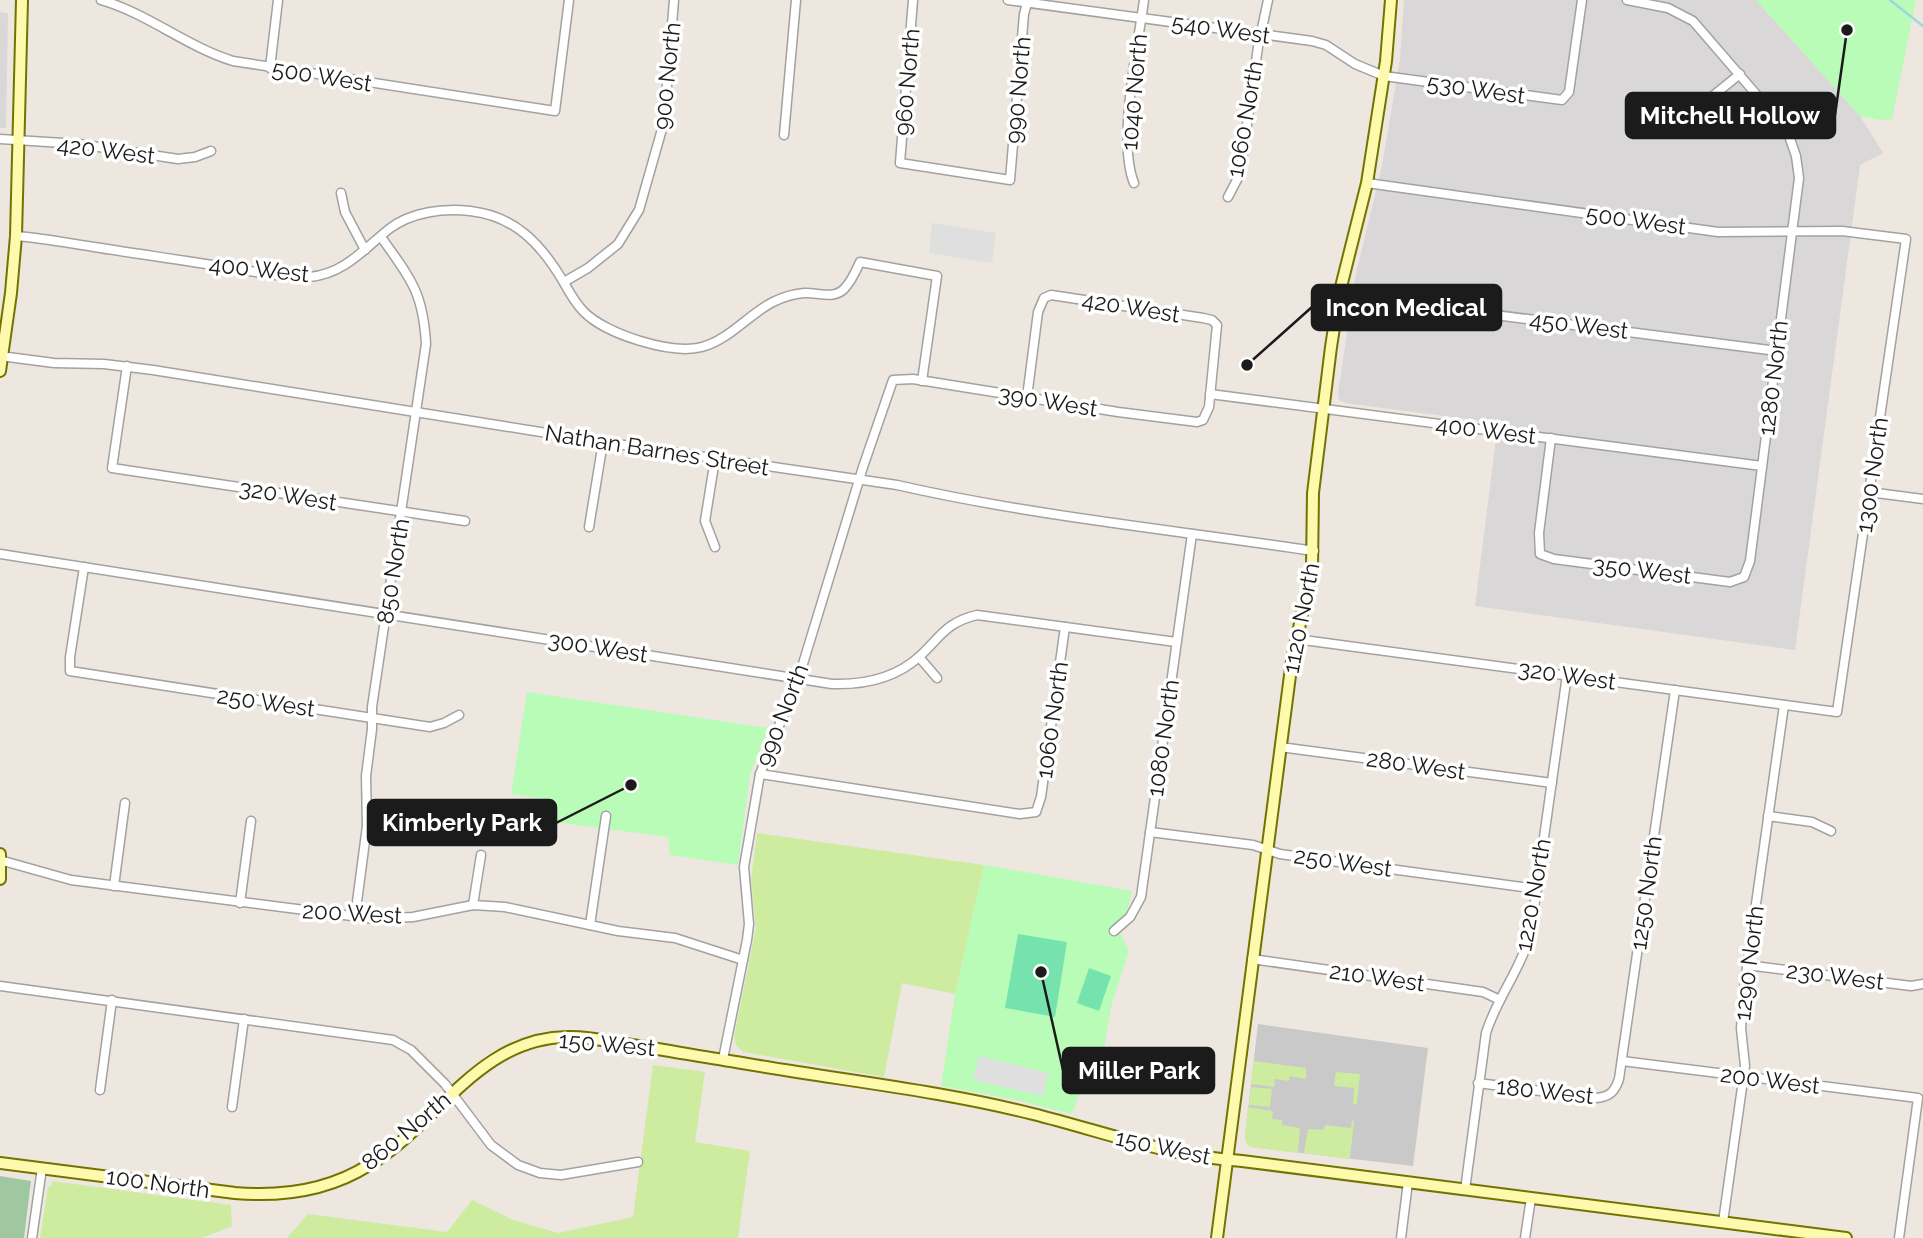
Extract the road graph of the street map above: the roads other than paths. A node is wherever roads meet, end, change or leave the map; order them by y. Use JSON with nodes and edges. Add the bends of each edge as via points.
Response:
{"nodes":[{"id":1,"x":22,"y":0,"type":"edge"},
{"id":2,"x":101,"y":0,"type":"edge"},
{"id":3,"x":278,"y":0,"type":"edge"},
{"id":4,"x":569,"y":0,"type":"edge"},
{"id":5,"x":674,"y":0,"type":"edge"},
{"id":6,"x":796,"y":0,"type":"edge"},
{"id":7,"x":913,"y":0,"type":"edge"},
{"id":8,"x":1008,"y":0,"type":"edge"},
{"id":9,"x":1144,"y":0,"type":"edge"},
{"id":10,"x":1268,"y":0,"type":"edge"},
{"id":11,"x":1391,"y":0,"type":"edge"},
{"id":12,"x":1582,"y":0,"type":"edge"},
{"id":13,"x":1627,"y":0,"type":"edge"},
{"id":14,"x":1028,"y":1,"type":"edge"},
{"id":15,"x":1141,"y":19,"type":"junction"},
{"id":16,"x":1261,"y":34,"type":"junction"},
{"id":17,"x":270,"y":68,"type":"junction"},
{"id":18,"x":1740,"y":74,"type":"junction"},
{"id":19,"x":1384,"y":76,"type":"junction"},
{"id":20,"x":1694,"y":111,"type":"dead end"},
{"id":21,"x":784,"y":135,"type":"dead end"},
{"id":22,"x":0,"y":139,"type":"edge"},
{"id":23,"x":19,"y":141,"type":"junction"},
{"id":24,"x":211,"y":151,"type":"dead end"},
{"id":25,"x":1010,"y":180,"type":"joint"},
{"id":26,"x":1134,"y":183,"type":"dead end"},
{"id":27,"x":1367,"y":183,"type":"junction"},
{"id":28,"x":341,"y":192,"type":"dead end"},
{"id":29,"x":1228,"y":197,"type":"dead end"},
{"id":30,"x":1792,"y":232,"type":"junction"},
{"id":31,"x":16,"y":236,"type":"junction"},
{"id":32,"x":381,"y":237,"type":"junction"},
{"id":33,"x":1906,"y":239,"type":"joint"},
{"id":34,"x":365,"y":250,"type":"junction"},
{"id":35,"x":564,"y":282,"type":"junction"},
{"id":36,"x":1339,"y":295,"type":"junction"},
{"id":37,"x":1777,"y":351,"type":"junction"},
{"id":38,"x":1,"y":356,"type":"edge"},
{"id":39,"x":127,"y":366,"type":"junction"},
{"id":40,"x":0,"y":371,"type":"edge"},
{"id":41,"x":893,"y":380,"type":"joint"},
{"id":42,"x":922,"y":381,"type":"junction"},
{"id":43,"x":1210,"y":394,"type":"junction"},
{"id":44,"x":1027,"y":397,"type":"junction"},
{"id":45,"x":1322,"y":409,"type":"junction"},
{"id":46,"x":417,"y":411,"type":"junction"},
{"id":47,"x":1551,"y":438,"type":"junction"},
{"id":48,"x":603,"y":442,"type":"junction"},
{"id":49,"x":715,"y":459,"type":"junction"},
{"id":50,"x":1762,"y":466,"type":"junction"},
{"id":51,"x":859,"y":480,"type":"junction"},
{"id":52,"x":1869,"y":492,"type":"junction"},
{"id":53,"x":1923,"y":499,"type":"edge"},
{"id":54,"x":402,"y":512,"type":"junction"},
{"id":55,"x":465,"y":521,"type":"dead end"},
{"id":56,"x":589,"y":527,"type":"dead end"},
{"id":57,"x":1192,"y":534,"type":"junction"},
{"id":58,"x":715,"y":547,"type":"dead end"},
{"id":59,"x":1314,"y":551,"type":"junction"},
{"id":60,"x":0,"y":554,"type":"edge"},
{"id":61,"x":84,"y":567,"type":"junction"},
{"id":62,"x":1744,"y":577,"type":"joint"},
{"id":63,"x":386,"y":613,"type":"junction"},
{"id":64,"x":1065,"y":627,"type":"junction"},
{"id":65,"x":1296,"y":639,"type":"junction"},
{"id":66,"x":1176,"y":642,"type":"junction"},
{"id":67,"x":919,"y":657,"type":"junction"},
{"id":68,"x":1567,"y":675,"type":"junction"},
{"id":69,"x":798,"y":678,"type":"junction"},
{"id":70,"x":937,"y":678,"type":"dead end"},
{"id":71,"x":1675,"y":690,"type":"junction"},
{"id":72,"x":1784,"y":705,"type":"junction"},
{"id":73,"x":1837,"y":712,"type":"joint"},
{"id":74,"x":459,"y":715,"type":"dead end"},
{"id":75,"x":372,"y":718,"type":"junction"},
{"id":76,"x":1280,"y":747,"type":"junction"},
{"id":77,"x":760,"y":774,"type":"junction"},
{"id":78,"x":1552,"y":783,"type":"junction"},
{"id":79,"x":125,"y":803,"type":"dead end"},
{"id":80,"x":606,"y":816,"type":"dead end"},
{"id":81,"x":1768,"y":816,"type":"junction"},
{"id":82,"x":251,"y":821,"type":"dead end"},
{"id":83,"x":1831,"y":831,"type":"dead end"},
{"id":84,"x":1150,"y":832,"type":"junction"},
{"id":85,"x":1266,"y":849,"type":"junction"},
{"id":86,"x":0,"y":854,"type":"edge"},
{"id":87,"x":481,"y":855,"type":"dead end"},
{"id":88,"x":0,"y":861,"type":"edge"},
{"id":89,"x":0,"y":879,"type":"edge"},
{"id":90,"x":114,"y":886,"type":"junction"},
{"id":91,"x":1537,"y":889,"type":"junction"},
{"id":92,"x":240,"y":903,"type":"junction"},
{"id":93,"x":473,"y":905,"type":"junction"},
{"id":94,"x":355,"y":917,"type":"junction"},
{"id":95,"x":590,"y":925,"type":"junction"},
{"id":96,"x":1114,"y":931,"type":"dead end"},
{"id":97,"x":1252,"y":959,"type":"junction"},
{"id":98,"x":743,"y":960,"type":"junction"},
{"id":99,"x":1747,"y":965,"type":"junction"},
{"id":100,"x":1923,"y":984,"type":"edge"},
{"id":101,"x":0,"y":986,"type":"edge"},
{"id":102,"x":112,"y":1000,"type":"junction"},
{"id":103,"x":1500,"y":1000,"type":"junction"},
{"id":104,"x":244,"y":1019,"type":"junction"},
{"id":105,"x":723,"y":1059,"type":"junction"},
{"id":106,"x":1622,"y":1061,"type":"junction"},
{"id":107,"x":491,"y":1063,"type":"joint"},
{"id":108,"x":1743,"y":1076,"type":"junction"},
{"id":109,"x":1478,"y":1083,"type":"junction"},
{"id":110,"x":100,"y":1090,"type":"dead end"},
{"id":111,"x":451,"y":1093,"type":"junction"},
{"id":112,"x":1611,"y":1094,"type":"joint"},
{"id":113,"x":232,"y":1107,"type":"dead end"},
{"id":114,"x":1227,"y":1160,"type":"junction"},
{"id":115,"x":638,"y":1162,"type":"dead end"},
{"id":116,"x":0,"y":1163,"type":"edge"},
{"id":117,"x":42,"y":1168,"type":"junction"},
{"id":118,"x":1408,"y":1182,"type":"junction"},
{"id":119,"x":316,"y":1188,"type":"joint"},
{"id":120,"x":1465,"y":1190,"type":"junction"},
{"id":121,"x":1531,"y":1198,"type":"junction"},
{"id":122,"x":1723,"y":1222,"type":"junction"},
{"id":123,"x":32,"y":1238,"type":"edge"},
{"id":124,"x":1217,"y":1238,"type":"edge"},
{"id":125,"x":1401,"y":1238,"type":"edge"},
{"id":126,"x":1525,"y":1238,"type":"edge"},
{"id":127,"x":1845,"y":1238,"type":"edge"},
{"id":128,"x":1899,"y":1238,"type":"edge"}],
"edges":[{"from":1,"to":23,"type":"street"},
{"from":2,"to":17,"type":"street","name":"500 West","via":[[136,13],[203,51]]},
{"from":3,"to":17,"type":"street"},
{"from":4,"to":17,"type":"street","name":"500 West","via":[[555,111]]},
{"from":5,"to":35,"type":"street","name":"900 North","via":[[664,122],[643,201],[618,244]]},
{"from":6,"to":21,"type":"street"},
{"from":7,"to":25,"type":"street","name":"960 North","via":[[900,163]]},
{"from":8,"to":14,"type":"street","name":"540 West"},
{"from":9,"to":15,"type":"street","name":"1040 North"},
{"from":10,"to":16,"type":"street","name":"1060 North"},
{"from":11,"to":19,"type":"street","name":"1120 North"},
{"from":12,"to":19,"type":"street","name":"530 West","via":[[1569,92],[1562,100]]},
{"from":13,"to":18,"type":"street","name":"1280 North","via":[[1680,12]]},
{"from":14,"to":15,"type":"street","name":"540 West"},
{"from":14,"to":25,"type":"street","name":"990 North"},
{"from":15,"to":16,"type":"street","name":"540 West"},
{"from":15,"to":26,"type":"street","name":"1040 North","via":[[1127,154]]},
{"from":16,"to":19,"type":"street","name":"540 West","via":[[1326,45]]},
{"from":16,"to":29,"type":"street","name":"1060 North","via":[[1240,174]]},
{"from":18,"to":20,"type":"street"},
{"from":18,"to":30,"type":"street","name":"1280 North","via":[[1787,130],[1796,156],[1799,177]]},
{"from":19,"to":27,"type":"street","name":"1120 North"},
{"from":22,"to":23,"type":"street","name":"420 West"},
{"from":23,"to":24,"type":"street","name":"420 West","via":[[79,144],[178,159]]},
{"from":23,"to":31,"type":"street"},
{"from":27,"to":30,"type":"street","name":"500 West","via":[[1718,232]]},
{"from":27,"to":36,"type":"street","name":"1120 North"},
{"from":28,"to":34,"type":"street","via":[[345,212]]},
{"from":30,"to":33,"type":"street","name":"500 West","via":[[1842,231]]},
{"from":30,"to":37,"type":"street","name":"1280 North"},
{"from":31,"to":34,"type":"street","name":"400 West","via":[[300,277],[331,272]]},
{"from":31,"to":38,"type":"street"},
{"from":32,"to":34,"type":"street","name":"400 West"},
{"from":32,"to":35,"type":"street","name":"400 West","via":[[400,222],[425,213],[487,214],[531,237]]},
{"from":32,"to":46,"type":"street","name":"850 North","via":[[414,286],[423,312],[426,344]]},
{"from":33,"to":52,"type":"street","name":"1300 North"},
{"from":35,"to":42,"type":"street","name":"400 West","via":[[584,312],[602,324],[652,345],[687,349],[717,341],[783,298],[840,293],[860,262],[937,276]]},
{"from":36,"to":37,"type":"street","name":"450 West"},
{"from":36,"to":45,"type":"street","name":"1120 North"},
{"from":37,"to":50,"type":"street","name":"1280 North"},
{"from":38,"to":39,"type":"street","name":"Nathan Barnes Street"},
{"from":38,"to":40,"type":"street"},
{"from":39,"to":46,"type":"street","name":"Nathan Barnes Street"},
{"from":39,"to":54,"type":"street","name":"320 West","via":[[112,468]]},
{"from":41,"to":42,"type":"street","name":"390 West"},
{"from":41,"to":51,"type":"street","name":"990 North"},
{"from":42,"to":44,"type":"street","name":"390 West"},
{"from":43,"to":44,"type":"street","name":"390 West","via":[[1203,420],[1189,422]]},
{"from":43,"to":44,"type":"street","name":"420 West","via":[[1217,324],[1212,320],[1058,295],[1044,298],[1038,312]]},
{"from":43,"to":45,"type":"street","name":"400 West"},
{"from":45,"to":47,"type":"street","name":"400 West"},
{"from":45,"to":59,"type":"street","name":"1120 North","via":[[1313,493]]},
{"from":46,"to":48,"type":"street","name":"Nathan Barnes Street"},
{"from":46,"to":54,"type":"street","name":"850 North"},
{"from":47,"to":50,"type":"street","name":"400 West"},
{"from":47,"to":62,"type":"street","name":"350 West","via":[[1540,554],[1730,582]]},
{"from":48,"to":49,"type":"street","name":"Nathan Barnes Street"},
{"from":48,"to":56,"type":"street"},
{"from":49,"to":51,"type":"street","name":"Nathan Barnes Street"},
{"from":49,"to":58,"type":"street","via":[[705,521]]},
{"from":50,"to":62,"type":"street","name":"1280 North"},
{"from":51,"to":57,"type":"street","name":"Nathan Barnes Street"},
{"from":51,"to":69,"type":"street","name":"990 North"},
{"from":52,"to":53,"type":"street"},
{"from":52,"to":73,"type":"street","name":"1300 North"},
{"from":54,"to":55,"type":"street","name":"320 West"},
{"from":54,"to":63,"type":"street","name":"850 North"},
{"from":57,"to":59,"type":"street","name":"Nathan Barnes Street"},
{"from":57,"to":66,"type":"street","name":"1080 North"},
{"from":59,"to":65,"type":"street","name":"1120 North"},
{"from":60,"to":61,"type":"street","name":"300 West"},
{"from":61,"to":63,"type":"street","name":"300 West"},
{"from":61,"to":75,"type":"street","name":"250 West","via":[[70,671]]},
{"from":63,"to":69,"type":"street","name":"300 West"},
{"from":63,"to":75,"type":"street","name":"850 North"},
{"from":64,"to":66,"type":"street","name":"300 West"},
{"from":64,"to":67,"type":"street","name":"300 West","via":[[977,615],[953,623]]},
{"from":64,"to":77,"type":"street","name":"1060 North","via":[[1036,812],[1020,814]]},
{"from":65,"to":68,"type":"street","name":"320 West"},
{"from":65,"to":76,"type":"street","name":"1120 North"},
{"from":66,"to":84,"type":"street","name":"1080 North"},
{"from":67,"to":69,"type":"street","name":"300 West","via":[[894,673],[860,684]]},
{"from":67,"to":70,"type":"street"},
{"from":68,"to":71,"type":"street","name":"320 West"},
{"from":68,"to":78,"type":"street","name":"1220 North"},
{"from":69,"to":77,"type":"street","name":"990 North"},
{"from":71,"to":72,"type":"street","name":"320 West"},
{"from":71,"to":106,"type":"street","name":"1250 North"},
{"from":72,"to":73,"type":"street","name":"320 West"},
{"from":72,"to":81,"type":"street","name":"1290 North"},
{"from":74,"to":75,"type":"street","name":"250 West","via":[[430,727]]},
{"from":75,"to":94,"type":"street","name":"850 North","via":[[367,826]]},
{"from":76,"to":78,"type":"street","name":"280 West"},
{"from":76,"to":85,"type":"street","name":"1120 North"},
{"from":77,"to":98,"type":"street","name":"990 North","via":[[744,867],[749,924]]},
{"from":78,"to":91,"type":"street","name":"1220 North"},
{"from":79,"to":90,"type":"street"},
{"from":80,"to":95,"type":"street"},
{"from":81,"to":83,"type":"street","via":[[1812,822]]},
{"from":81,"to":99,"type":"street","name":"1290 North"},
{"from":82,"to":92,"type":"street"},
{"from":84,"to":85,"type":"street","name":"250 West"},
{"from":84,"to":96,"type":"street","name":"1080 North","via":[[1141,897],[1130,917]]},
{"from":85,"to":91,"type":"street","name":"250 West"},
{"from":85,"to":97,"type":"street","name":"1120 North"},
{"from":86,"to":88,"type":"street"},
{"from":87,"to":93,"type":"street"},
{"from":88,"to":89,"type":"street"},
{"from":88,"to":90,"type":"street","name":"200 West","via":[[60,878]]},
{"from":90,"to":92,"type":"street","name":"200 West"},
{"from":91,"to":103,"type":"street","name":"1220 North","via":[[1525,951]]},
{"from":92,"to":94,"type":"street","name":"200 West"},
{"from":93,"to":94,"type":"street","name":"200 West","via":[[398,919]]},
{"from":93,"to":95,"type":"street","name":"200 West","via":[[515,908]]},
{"from":95,"to":98,"type":"street","name":"200 West","via":[[675,938]]},
{"from":97,"to":103,"type":"street","name":"210 West","via":[[1483,992]]},
{"from":97,"to":114,"type":"street","name":"1120 North"},
{"from":98,"to":105,"type":"street","name":"990 North"},
{"from":99,"to":100,"type":"street","name":"230 West"},
{"from":99,"to":108,"type":"street","name":"1290 North"},
{"from":101,"to":102,"type":"street"},
{"from":102,"to":104,"type":"street"},
{"from":102,"to":110,"type":"street"},
{"from":103,"to":109,"type":"street","name":"1220 North","via":[[1486,1033]]},
{"from":104,"to":111,"type":"street","via":[[393,1040],[411,1050]]},
{"from":104,"to":113,"type":"street"},
{"from":105,"to":107,"type":"street","name":"150 West","via":[[568,1037],[521,1046]]},
{"from":105,"to":114,"type":"street","name":"150 West","via":[[988,1104],[1155,1149]]},
{"from":106,"to":108,"type":"street","name":"200 West"},
{"from":106,"to":112,"type":"street","name":"1250 North"},
{"from":107,"to":111,"type":"street","name":"860 North"},
{"from":108,"to":122,"type":"street","name":"1290 North"},
{"from":108,"to":128,"type":"street","name":"200 West","via":[[1918,1098]]},
{"from":109,"to":112,"type":"street","name":"180 West","via":[[1596,1098]]},
{"from":109,"to":120,"type":"street","name":"1220 North"},
{"from":111,"to":115,"type":"street","via":[[491,1145],[528,1169],[561,1175]]},
{"from":111,"to":119,"type":"street","name":"860 North","via":[[370,1165]]},
{"from":114,"to":118,"type":"street","name":"150 West"},
{"from":114,"to":124,"type":"street","name":"1120 North"},
{"from":116,"to":117,"type":"street","name":"100 North"},
{"from":117,"to":119,"type":"street","name":"100 North","via":[[236,1194],[282,1195]]},
{"from":117,"to":123,"type":"street"},
{"from":118,"to":120,"type":"street","name":"150 West"},
{"from":118,"to":125,"type":"street"},
{"from":120,"to":121,"type":"street","name":"150 West"},
{"from":121,"to":122,"type":"street","name":"150 West"},
{"from":121,"to":126,"type":"street"},
{"from":122,"to":127,"type":"street","name":"150 West"}]}
